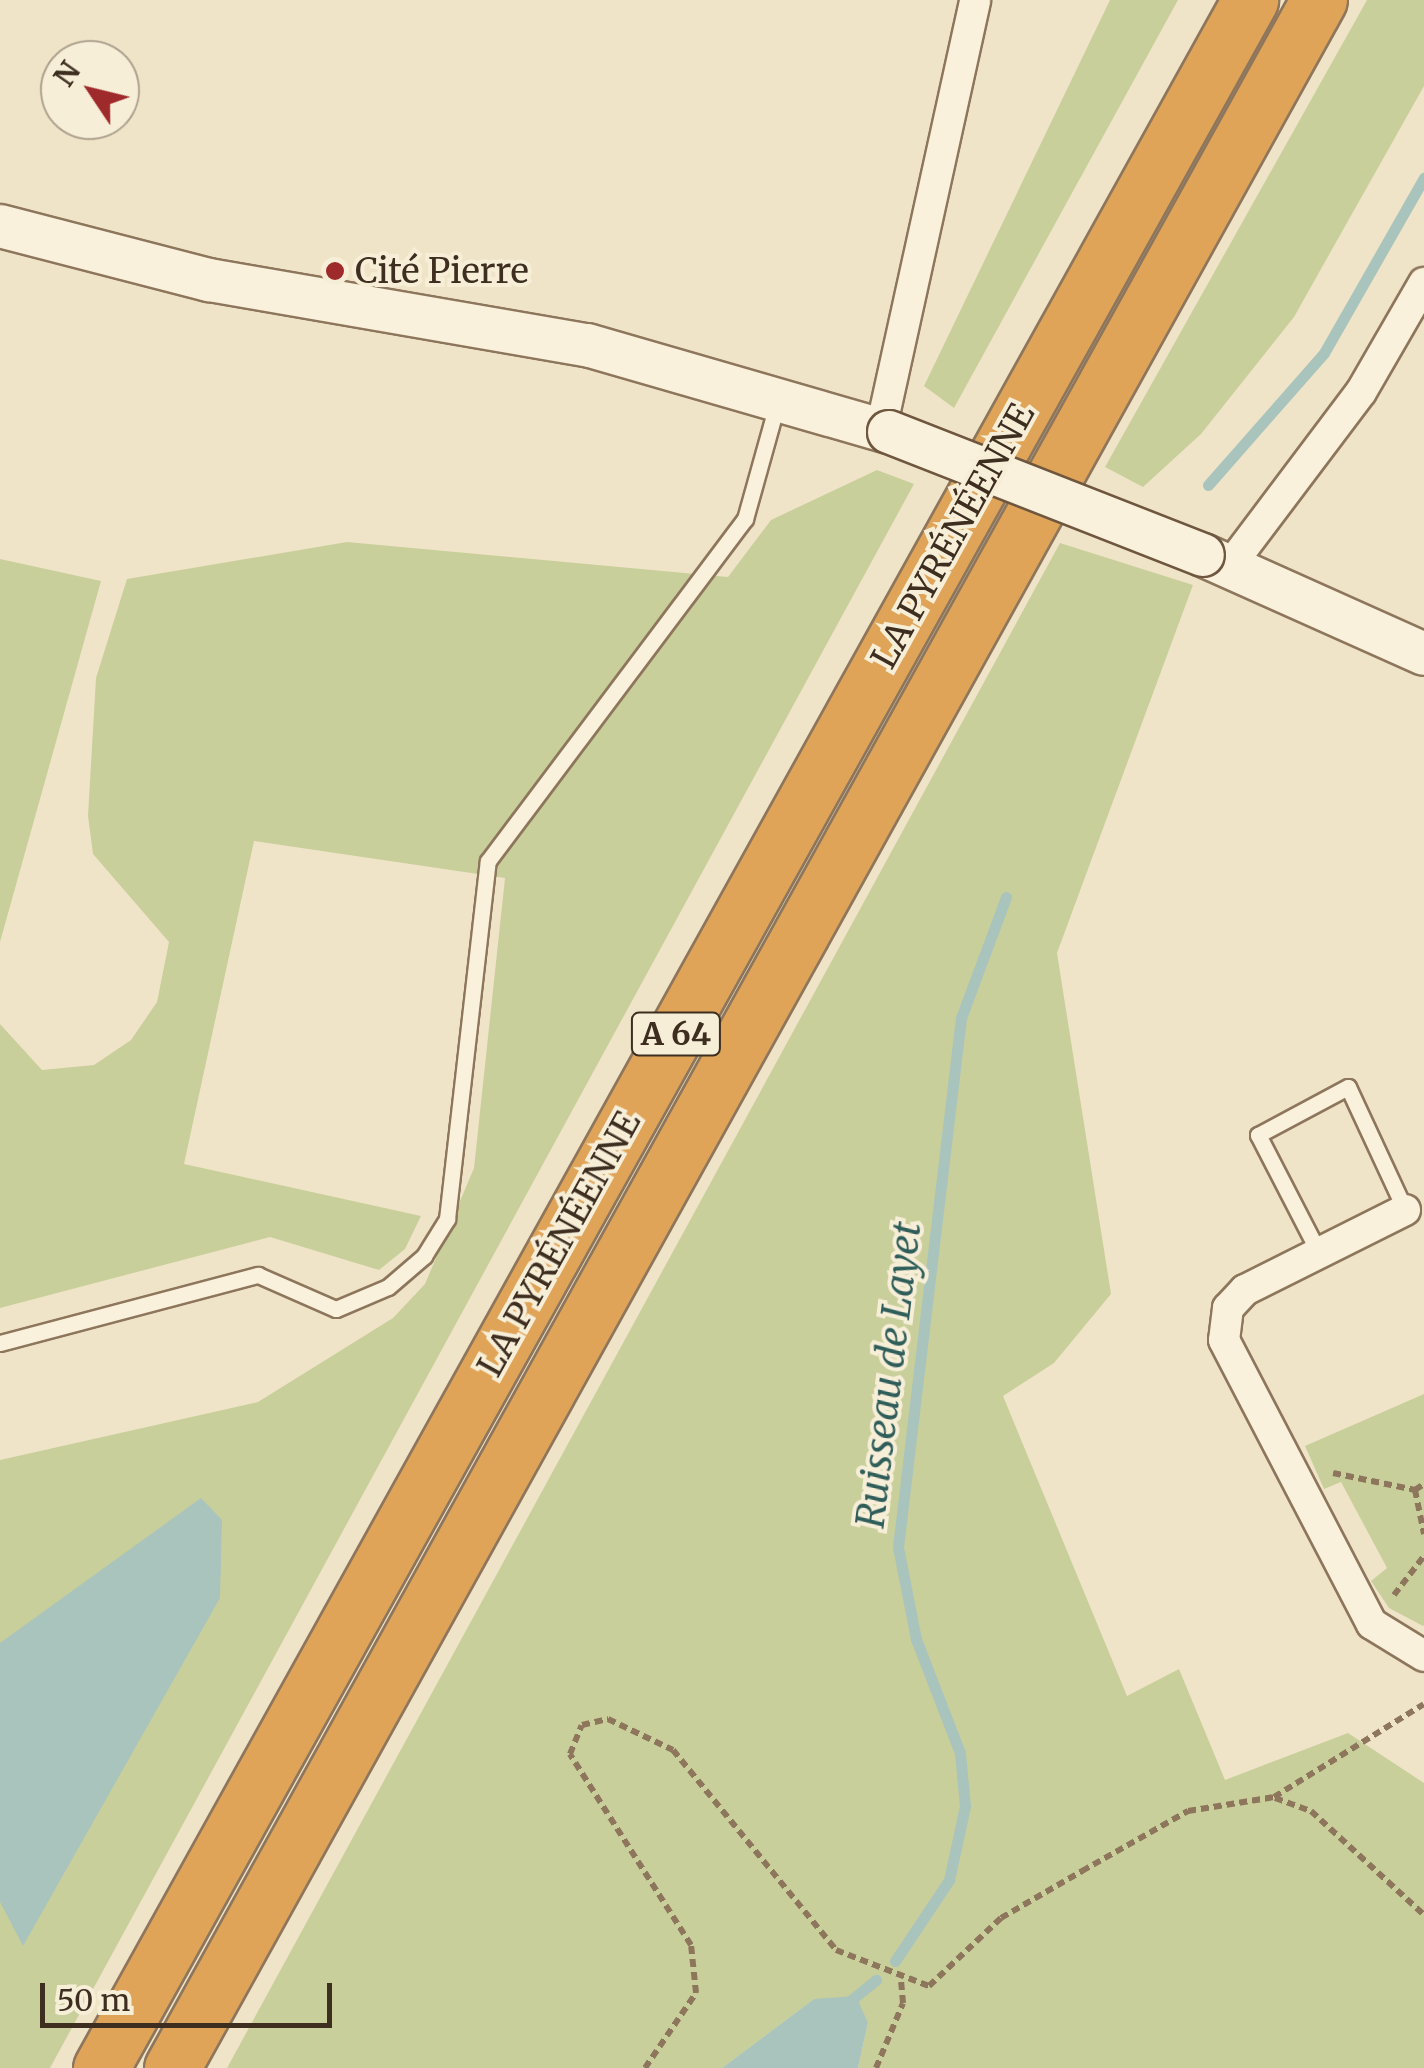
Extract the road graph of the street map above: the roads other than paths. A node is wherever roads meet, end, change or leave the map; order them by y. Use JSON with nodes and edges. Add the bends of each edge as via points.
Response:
{"nodes":[{"id":1,"x":975,"y":0,"type":"edge"},
{"id":2,"x":1250,"y":0,"type":"edge"},
{"id":3,"x":1319,"y":0,"type":"edge"},
{"id":4,"x":0,"y":226,"type":"edge"},
{"id":5,"x":1424,"y":283,"type":"edge"},
{"id":6,"x":779,"y":397,"type":"junction"},
{"id":7,"x":885,"y":430,"type":"junction"},
{"id":8,"x":1216,"y":561,"type":"junction"},
{"id":9,"x":1424,"y":654,"type":"edge"},
{"id":10,"x":1405,"y":1210,"type":"joint"},
{"id":11,"x":1319,"y":1253,"type":"junction"},
{"id":12,"x":0,"y":1343,"type":"edge"},
{"id":13,"x":1424,"y":1656,"type":"edge"},
{"id":14,"x":101,"y":2068,"type":"edge"},
{"id":15,"x":172,"y":2068,"type":"edge"}],
"edges":[{"from":1,"to":7,"type":"street"},
{"from":2,"to":14,"type":"highway","name":"LA PYRÉNÉENNE","number":"A 64"},
{"from":3,"to":15,"type":"highway","name":"LA PYRÉNÉENNE","number":"A 64"},
{"from":4,"to":6,"type":"main road","via":[[246,287],[587,345]]},
{"from":5,"to":8,"type":"street","via":[[1361,392]]},
{"from":6,"to":7,"type":"main road"},
{"from":6,"to":12,"type":"lane","via":[[745,518],[488,862],[447,1219],[424,1256],[388,1287],[336,1309],[258,1275]]},
{"from":7,"to":8,"type":"main road","bridge":true},
{"from":8,"to":9,"type":"main road"},
{"from":10,"to":11,"type":"street"},
{"from":10,"to":11,"type":"lane","via":[[1348,1087],[1258,1134]]},
{"from":11,"to":13,"type":"street","via":[[1228,1308],[1224,1340],[1372,1624]]}]}
